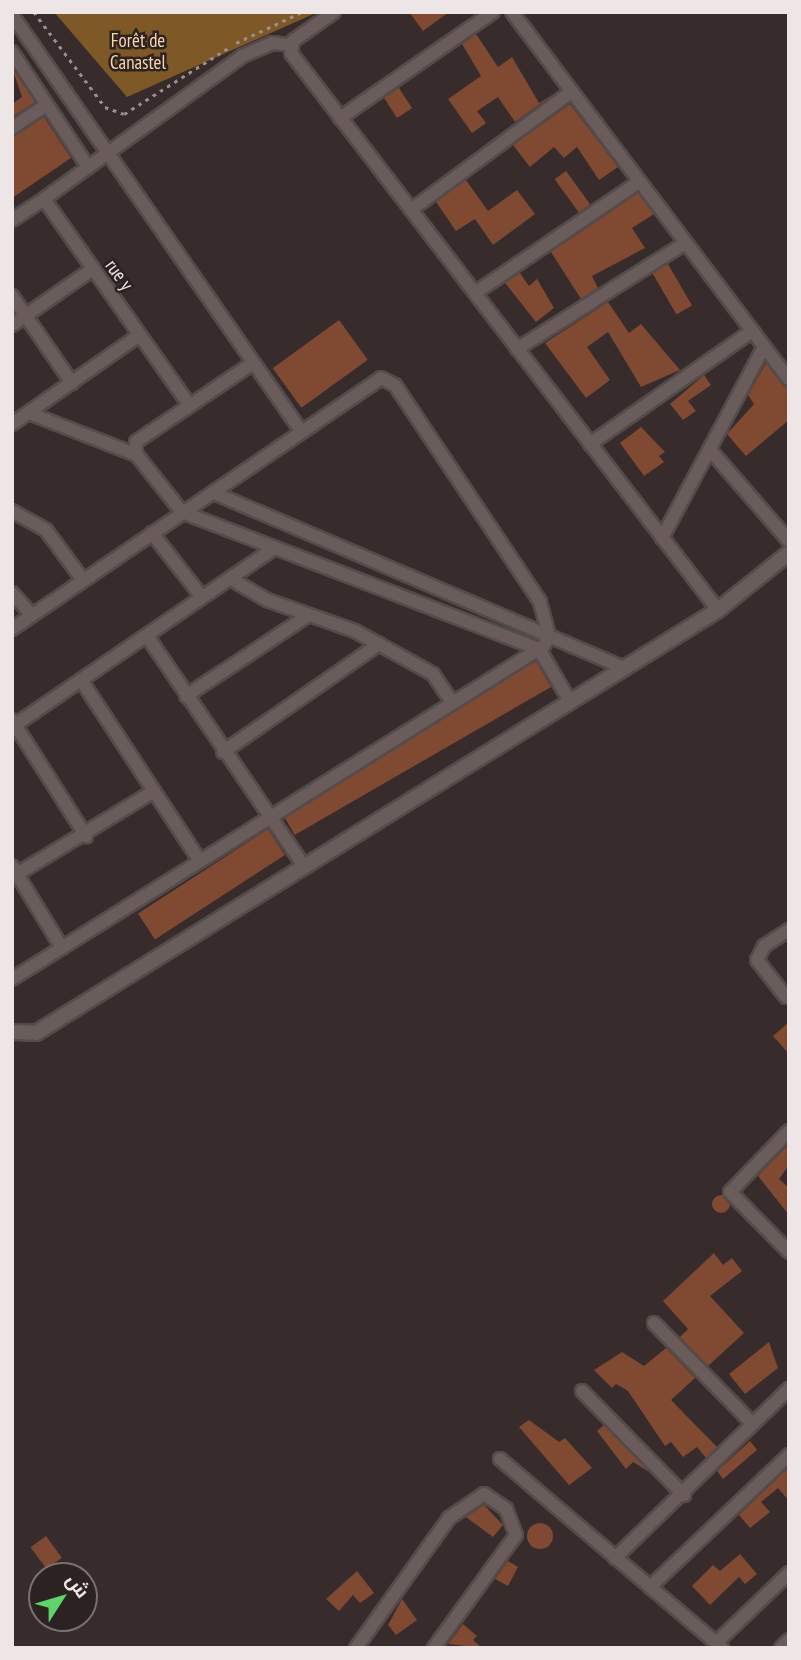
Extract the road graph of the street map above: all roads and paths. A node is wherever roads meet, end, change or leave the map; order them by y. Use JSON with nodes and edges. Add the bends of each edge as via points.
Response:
{"nodes":[{"id":1,"x":34,"y":12,"type":"edge"},
{"id":2,"x":302,"y":12,"type":"edge"},
{"id":3,"x":334,"y":12,"type":"edge"},
{"id":4,"x":493,"y":12,"type":"edge"},
{"id":5,"x":512,"y":12,"type":"edge"},
{"id":6,"x":12,"y":15,"type":"edge"},
{"id":7,"x":290,"y":45,"type":"junction"},
{"id":8,"x":12,"y":51,"type":"edge"},
{"id":9,"x":571,"y":92,"type":"junction"},
{"id":10,"x":45,"y":106,"type":"junction"},
{"id":11,"x":340,"y":118,"type":"junction"},
{"id":12,"x":12,"y":128,"type":"edge"},
{"id":13,"x":108,"y":153,"type":"junction"},
{"id":14,"x":88,"y":167,"type":"junction"},
{"id":15,"x":639,"y":182,"type":"junction"},
{"id":16,"x":44,"y":199,"type":"junction"},
{"id":17,"x":411,"y":210,"type":"junction"},
{"id":18,"x":12,"y":220,"type":"edge"},
{"id":19,"x":685,"y":243,"type":"junction"},
{"id":20,"x":91,"y":270,"type":"junction"},
{"id":21,"x":475,"y":293,"type":"junction"},
{"id":22,"x":12,"y":296,"type":"edge"},
{"id":23,"x":26,"y":316,"type":"junction"},
{"id":24,"x":12,"y":326,"type":"edge"},
{"id":25,"x":752,"y":331,"type":"junction"},
{"id":26,"x":138,"y":336,"type":"junction"},
{"id":27,"x":764,"y":347,"type":"junction"},
{"id":28,"x":517,"y":349,"type":"junction"},
{"id":29,"x":253,"y":363,"type":"junction"},
{"id":30,"x":789,"y":379,"type":"edge"},
{"id":31,"x":72,"y":383,"type":"junction"},
{"id":32,"x":188,"y":403,"type":"junction"},
{"id":33,"x":29,"y":413,"type":"junction"},
{"id":34,"x":12,"y":424,"type":"edge"},
{"id":35,"x":301,"y":430,"type":"junction"},
{"id":36,"x":590,"y":444,"type":"junction"},
{"id":37,"x":711,"y":451,"type":"junction"},
{"id":38,"x":137,"y":455,"type":"junction"},
{"id":39,"x":214,"y":493,"type":"junction"},
{"id":40,"x":12,"y":511,"type":"edge"},
{"id":41,"x":182,"y":512,"type":"junction"},
{"id":42,"x":152,"y":533,"type":"junction"},
{"id":43,"x":662,"y":538,"type":"junction"},
{"id":44,"x":789,"y":541,"type":"edge"},
{"id":45,"x":272,"y":550,"type":"junction"},
{"id":46,"x":789,"y":554,"type":"edge"},
{"id":47,"x":231,"y":579,"type":"junction"},
{"id":48,"x":83,"y":580,"type":"junction"},
{"id":49,"x":12,"y":593,"type":"edge"},
{"id":50,"x":202,"y":597,"type":"junction"},
{"id":51,"x":718,"y":610,"type":"junction"},
{"id":52,"x":32,"y":615,"type":"junction"},
{"id":53,"x":309,"y":615,"type":"junction"},
{"id":54,"x":12,"y":629,"type":"edge"},
{"id":55,"x":147,"y":636,"type":"junction"},
{"id":56,"x":549,"y":636,"type":"junction"},
{"id":57,"x":379,"y":644,"type":"junction"},
{"id":58,"x":540,"y":651,"type":"junction"},
{"id":59,"x":622,"y":667,"type":"junction"},
{"id":60,"x":81,"y":680,"type":"junction"},
{"id":61,"x":186,"y":696,"type":"junction"},
{"id":62,"x":568,"y":698,"type":"junction"},
{"id":63,"x":452,"y":702,"type":"junction"},
{"id":64,"x":14,"y":722,"type":"edge"},
{"id":65,"x":223,"y":752,"type":"junction"},
{"id":66,"x":154,"y":791,"type":"junction"},
{"id":67,"x":269,"y":818,"type":"junction"},
{"id":68,"x":86,"y":836,"type":"junction"},
{"id":69,"x":200,"y":861,"type":"junction"},
{"id":70,"x":303,"y":865,"type":"junction"},
{"id":71,"x":15,"y":870,"type":"edge"},
{"id":72,"x":789,"y":930,"type":"edge"},
{"id":73,"x":62,"y":947,"type":"junction"},
{"id":74,"x":12,"y":979,"type":"edge"},
{"id":75,"x":788,"y":997,"type":"edge"},
{"id":76,"x":12,"y":1032,"type":"edge"},
{"id":77,"x":789,"y":1131,"type":"edge"},
{"id":78,"x":788,"y":1250,"type":"edge"},
{"id":79,"x":654,"y":1322,"type":"dead end"},
{"id":80,"x":789,"y":1389,"type":"edge"},
{"id":81,"x":582,"y":1391,"type":"dead end"},
{"id":82,"x":753,"y":1424,"type":"junction"},
{"id":83,"x":789,"y":1455,"type":"edge"},
{"id":84,"x":500,"y":1459,"type":"dead end"},
{"id":85,"x":684,"y":1495,"type":"junction"},
{"id":86,"x":615,"y":1558,"type":"junction"},
{"id":87,"x":789,"y":1573,"type":"edge"},
{"id":88,"x":650,"y":1587,"type":"junction"},
{"id":89,"x":789,"y":1640,"type":"edge"},
{"id":90,"x":719,"y":1645,"type":"edge"},
{"id":91,"x":356,"y":1648,"type":"edge"},
{"id":92,"x":434,"y":1648,"type":"edge"},
{"id":93,"x":781,"y":1648,"type":"edge"}],
"edges":[{"from":1,"to":2,"type":"path","via":[[105,107],[124,114],[254,31]]},
{"from":3,"to":7,"type":"street"},
{"from":4,"to":11,"type":"street"},
{"from":5,"to":9,"type":"street"},
{"from":6,"to":13,"type":"street"},
{"from":7,"to":11,"type":"street"},
{"from":7,"to":13,"type":"street","via":[[272,43],[242,56]]},
{"from":8,"to":10,"type":"street"},
{"from":9,"to":15,"type":"street"},
{"from":9,"to":17,"type":"street"},
{"from":10,"to":12,"type":"street"},
{"from":10,"to":14,"type":"street"},
{"from":11,"to":17,"type":"street"},
{"from":13,"to":14,"type":"street"},
{"from":13,"to":29,"type":"street"},
{"from":14,"to":16,"type":"street"},
{"from":15,"to":19,"type":"street"},
{"from":15,"to":21,"type":"street"},
{"from":16,"to":18,"type":"street"},
{"from":16,"to":20,"type":"street","name":"rue y"},
{"from":17,"to":21,"type":"street"},
{"from":19,"to":25,"type":"street"},
{"from":19,"to":28,"type":"street"},
{"from":20,"to":23,"type":"street"},
{"from":20,"to":26,"type":"street","name":"rue y"},
{"from":21,"to":28,"type":"street"},
{"from":22,"to":23,"type":"street"},
{"from":23,"to":24,"type":"street"},
{"from":23,"to":31,"type":"street"},
{"from":25,"to":27,"type":"street"},
{"from":25,"to":36,"type":"street"},
{"from":26,"to":31,"type":"street"},
{"from":26,"to":32,"type":"street","name":"rue y"},
{"from":27,"to":30,"type":"street"},
{"from":27,"to":37,"type":"street"},
{"from":28,"to":36,"type":"street"},
{"from":29,"to":32,"type":"street"},
{"from":29,"to":35,"type":"street"},
{"from":31,"to":33,"type":"street"},
{"from":32,"to":38,"type":"street","via":[[136,442]]},
{"from":33,"to":34,"type":"street"},
{"from":33,"to":38,"type":"street"},
{"from":35,"to":39,"type":"street"},
{"from":35,"to":56,"type":"street","via":[[381,378],[395,386],[540,602]]},
{"from":36,"to":43,"type":"street"},
{"from":37,"to":43,"type":"street"},
{"from":37,"to":44,"type":"street"},
{"from":38,"to":41,"type":"street"},
{"from":39,"to":41,"type":"street"},
{"from":39,"to":56,"type":"street"},
{"from":40,"to":48,"type":"street","via":[[46,530]]},
{"from":41,"to":42,"type":"street"},
{"from":41,"to":45,"type":"street"},
{"from":42,"to":48,"type":"street"},
{"from":42,"to":50,"type":"street"},
{"from":43,"to":51,"type":"street"},
{"from":45,"to":47,"type":"street"},
{"from":45,"to":58,"type":"street"},
{"from":46,"to":51,"type":"street"},
{"from":47,"to":50,"type":"street"},
{"from":47,"to":53,"type":"street"},
{"from":48,"to":52,"type":"street"},
{"from":49,"to":52,"type":"street"},
{"from":50,"to":55,"type":"street"},
{"from":51,"to":59,"type":"street"},
{"from":52,"to":54,"type":"street"},
{"from":53,"to":57,"type":"street"},
{"from":53,"to":61,"type":"street"},
{"from":55,"to":60,"type":"street"},
{"from":55,"to":61,"type":"street"},
{"from":56,"to":58,"type":"street"},
{"from":56,"to":59,"type":"street"},
{"from":57,"to":63,"type":"street","via":[[433,674]]},
{"from":57,"to":65,"type":"street"},
{"from":58,"to":62,"type":"street"},
{"from":58,"to":63,"type":"street"},
{"from":59,"to":62,"type":"street"},
{"from":60,"to":64,"type":"street"},
{"from":60,"to":66,"type":"street"},
{"from":61,"to":65,"type":"street"},
{"from":62,"to":70,"type":"street"},
{"from":63,"to":67,"type":"street"},
{"from":64,"to":68,"type":"street"},
{"from":65,"to":67,"type":"street"},
{"from":66,"to":68,"type":"street"},
{"from":66,"to":69,"type":"street"},
{"from":67,"to":69,"type":"street"},
{"from":67,"to":70,"type":"street"},
{"from":68,"to":71,"type":"street"},
{"from":69,"to":73,"type":"street"},
{"from":70,"to":76,"type":"street","via":[[36,1033]]},
{"from":71,"to":73,"type":"street"},
{"from":72,"to":75,"type":"street","via":[[764,946],[757,960]]},
{"from":73,"to":74,"type":"street"},
{"from":77,"to":78,"type":"street","via":[[730,1192]]},
{"from":79,"to":82,"type":"street"},
{"from":80,"to":82,"type":"street"},
{"from":81,"to":85,"type":"street"},
{"from":82,"to":85,"type":"street"},
{"from":83,"to":88,"type":"street"},
{"from":84,"to":86,"type":"street"},
{"from":85,"to":86,"type":"street"},
{"from":86,"to":88,"type":"street"},
{"from":87,"to":90,"type":"street"},
{"from":88,"to":90,"type":"street"},
{"from":89,"to":93,"type":"street"},
{"from":91,"to":92,"type":"street","via":[[449,1518],[484,1494],[506,1509],[516,1535]]}]}
